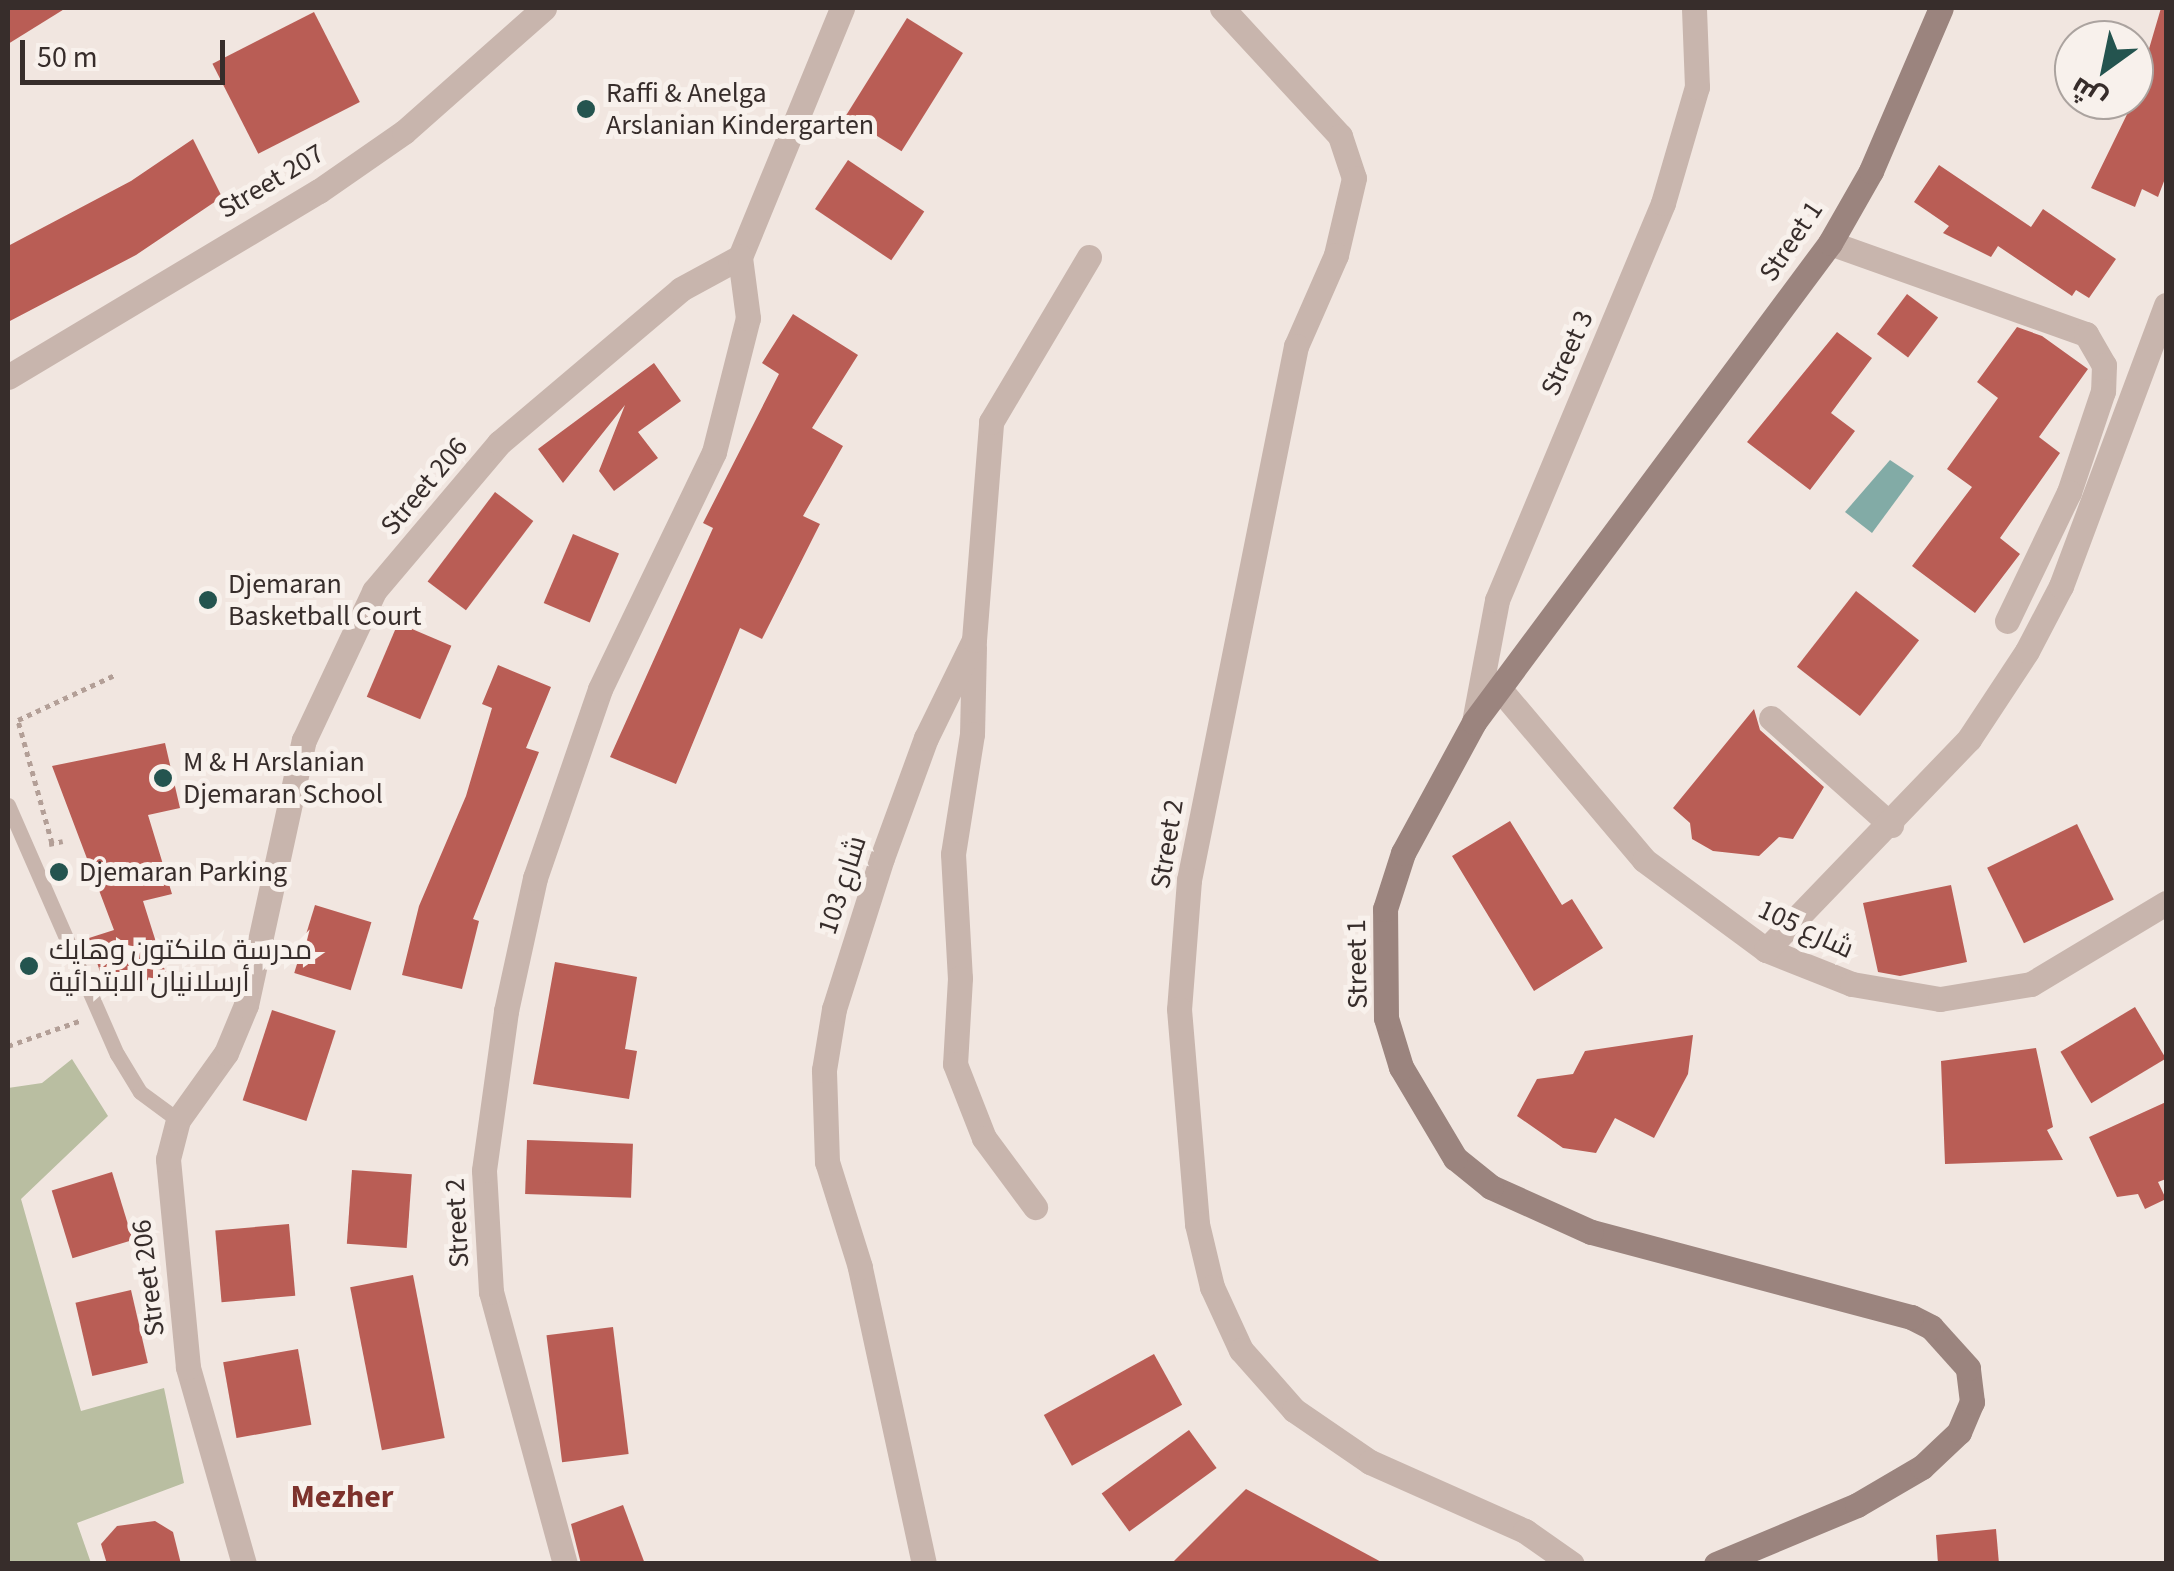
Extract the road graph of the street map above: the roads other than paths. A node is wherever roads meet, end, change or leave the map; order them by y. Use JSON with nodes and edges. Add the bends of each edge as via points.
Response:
{"nodes":[{"id":1,"x":544,"y":8,"type":"edge"},
{"id":2,"x":842,"y":8,"type":"edge"},
{"id":3,"x":1222,"y":8,"type":"edge"},
{"id":4,"x":1694,"y":8,"type":"edge"},
{"id":5,"x":1941,"y":8,"type":"edge"},
{"id":6,"x":1830,"y":243,"type":"junction"},
{"id":7,"x":740,"y":257,"type":"junction"},
{"id":8,"x":1089,"y":257,"type":"dead end"},
{"id":9,"x":2166,"y":304,"type":"edge"},
{"id":10,"x":8,"y":377,"type":"edge"},
{"id":11,"x":2007,"y":621,"type":"dead end"},
{"id":12,"x":974,"y":640,"type":"junction"},
{"id":13,"x":1498,"y":686,"type":"junction"},
{"id":14,"x":1771,"y":718,"type":"dead end"},
{"id":15,"x":1474,"y":722,"type":"junction"},
{"id":16,"x":8,"y":805,"type":"edge"},
{"id":17,"x":1891,"y":825,"type":"junction"},
{"id":18,"x":2166,"y":903,"type":"edge"},
{"id":19,"x":1766,"y":950,"type":"junction"},
{"id":20,"x":178,"y":1120,"type":"junction"},
{"id":21,"x":1034,"y":1208,"type":"dead end"},
{"id":22,"x":244,"y":1564,"type":"edge"},
{"id":23,"x":565,"y":1564,"type":"edge"},
{"id":24,"x":924,"y":1564,"type":"edge"},
{"id":25,"x":1572,"y":1564,"type":"edge"},
{"id":26,"x":1716,"y":1564,"type":"edge"}],
"edges":[{"from":1,"to":10,"type":"street","name":"Street 207","via":[[404,132],[319,191]]},
{"from":2,"to":7,"type":"street"},
{"from":3,"to":25,"type":"street","name":"Street 2","via":[[1340,136],[1354,178],[1336,256],[1296,346],[1189,880],[1179,1009],[1196,1224],[1212,1286],[1241,1350],[1294,1410],[1370,1462],[1526,1531]]},
{"from":4,"to":15,"type":"street","name":"Street 3","via":[[1697,87],[1663,203],[1496,600]]},
{"from":5,"to":6,"type":"main road","name":"Street 1","via":[[1871,171]]},
{"from":6,"to":11,"type":"street","via":[[2086,334],[2104,364],[2103,391],[2069,492]]},
{"from":6,"to":13,"type":"main road","name":"Street 1"},
{"from":7,"to":20,"type":"street","name":"Street 206","via":[[680,289],[540,406],[500,443],[374,591],[304,740],[246,1005],[226,1053]]},
{"from":7,"to":23,"type":"street","name":"Street 2","via":[[748,318],[714,452],[600,689],[534,878],[486,1152],[491,1292]]},
{"from":8,"to":12,"type":"street","name":"شارع 103","via":[[985,438]]},
{"from":9,"to":17,"type":"street","via":[[2061,586],[2036,635],[1969,740]]},
{"from":12,"to":21,"type":"street","via":[[972,734],[953,854],[960,978],[956,1064],[984,1138]]},
{"from":12,"to":24,"type":"street","name":"شارع 103","via":[[926,738],[882,858],[834,1009],[821,1101],[827,1162],[860,1267]]},
{"from":13,"to":15,"type":"main road","name":"Street 1"},
{"from":13,"to":19,"type":"street","name":"شارع 105","via":[[1644,860]]},
{"from":14,"to":17,"type":"street"},
{"from":15,"to":26,"type":"main road","name":"Street 1","via":[[1402,853],[1382,942],[1386,1018],[1401,1067],[1456,1158],[1491,1186],[1591,1232],[1911,1318],[1931,1327],[1968,1368],[1972,1402],[1959,1432],[1922,1467],[1857,1505]]},
{"from":16,"to":20,"type":"lane","via":[[140,1092]]},
{"from":17,"to":19,"type":"street"},
{"from":18,"to":19,"type":"street","name":"شارع 105","via":[[2031,984],[1940,998],[1852,984]]},
{"from":20,"to":22,"type":"street","name":"Street 206","via":[[168,1159],[169,1200],[188,1367]]}]}
